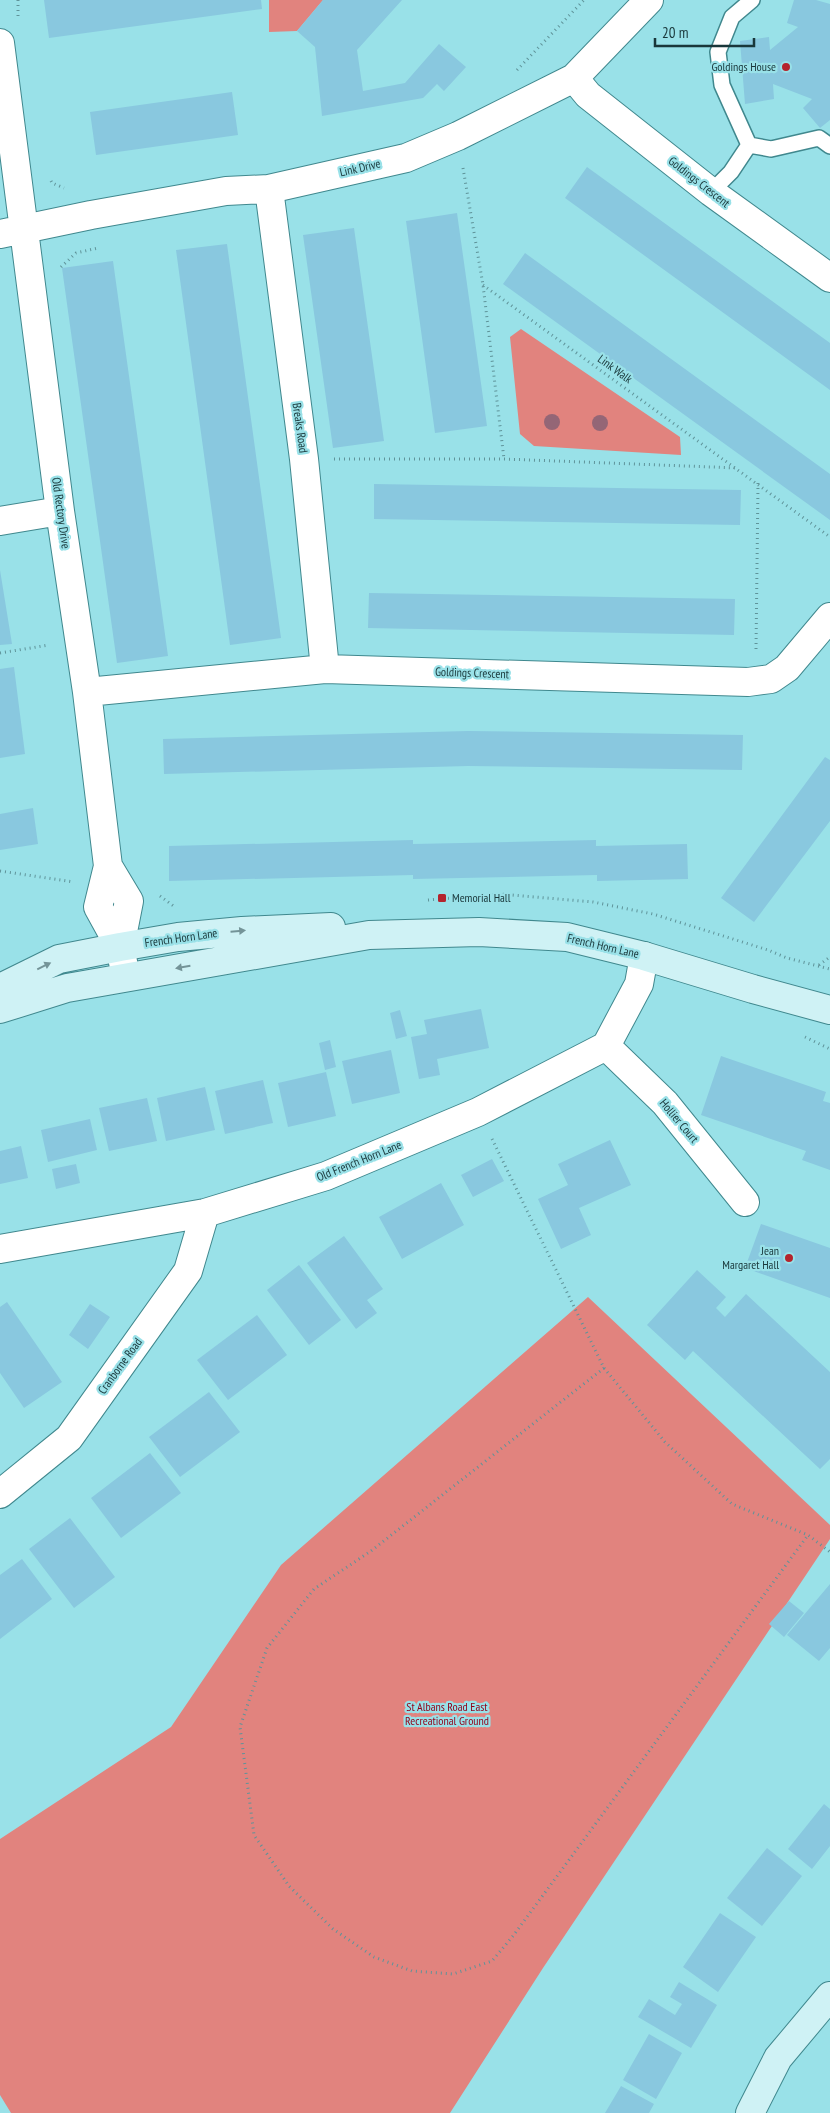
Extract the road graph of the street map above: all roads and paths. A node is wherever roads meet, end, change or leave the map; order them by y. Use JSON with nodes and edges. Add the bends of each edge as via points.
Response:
{"nodes":[{"id":1,"x":18,"y":0,"type":"edge"},
{"id":2,"x":584,"y":0,"type":"edge"},
{"id":3,"x":650,"y":0,"type":"edge"},
{"id":4,"x":752,"y":0,"type":"edge"},
{"id":5,"x":18,"y":22,"type":"dead end"},
{"id":6,"x":0,"y":43,"type":"edge"},
{"id":7,"x":512,"y":76,"type":"dead end"},
{"id":8,"x":574,"y":78,"type":"junction"},
{"id":9,"x":458,"y":136,"type":"junction"},
{"id":10,"x":749,"y":145,"type":"junction"},
{"id":11,"x":830,"y":146,"type":"edge"},
{"id":12,"x":49,"y":176,"type":"dead end"},
{"id":13,"x":269,"y":189,"type":"junction"},
{"id":14,"x":69,"y":190,"type":"dead end"},
{"id":15,"x":711,"y":192,"type":"junction"},
{"id":16,"x":12,"y":232,"type":"edge"},
{"id":17,"x":98,"y":248,"type":"dead end"},
{"id":18,"x":59,"y":270,"type":"dead end"},
{"id":19,"x":830,"y":278,"type":"edge"},
{"id":20,"x":482,"y":285,"type":"junction"},
{"id":21,"x":304,"y":459,"type":"junction"},
{"id":22,"x":504,"y":459,"type":"junction"},
{"id":23,"x":738,"y":468,"type":"junction"},
{"id":24,"x":758,"y":483,"type":"junction"},
{"id":25,"x":60,"y":511,"type":"junction"},
{"id":26,"x":0,"y":521,"type":"edge"},
{"id":27,"x":830,"y":536,"type":"edge"},
{"id":28,"x":830,"y":616,"type":"edge"},
{"id":29,"x":79,"y":640,"type":"junction"},
{"id":30,"x":0,"y":653,"type":"edge"},
{"id":31,"x":325,"y":668,"type":"junction"},
{"id":32,"x":771,"y":679,"type":"junction"},
{"id":33,"x":87,"y":692,"type":"junction"},
{"id":34,"x":0,"y":871,"type":"edge"},
{"id":35,"x":74,"y":882,"type":"dead end"},
{"id":36,"x":369,"y":935,"type":"junction"},
{"id":37,"x":120,"y":947,"type":"junction"},
{"id":38,"x":768,"y":950,"type":"dead end"},
{"id":39,"x":644,"y":956,"type":"junction"},
{"id":40,"x":830,"y":957,"type":"edge"},
{"id":41,"x":818,"y":965,"type":"junction"},
{"id":42,"x":830,"y":969,"type":"edge"},
{"id":43,"x":126,"y":977,"type":"junction"},
{"id":44,"x":0,"y":988,"type":"edge"},
{"id":45,"x":0,"y":1009,"type":"edge"},
{"id":46,"x":830,"y":1010,"type":"edge"},
{"id":47,"x":606,"y":1046,"type":"junction"},
{"id":48,"x":478,"y":1112,"type":"junction"},
{"id":49,"x":746,"y":1202,"type":"dead end"},
{"id":50,"x":206,"y":1213,"type":"junction"},
{"id":51,"x":0,"y":1249,"type":"edge"},
{"id":52,"x":604,"y":1368,"type":"junction"},
{"id":53,"x":0,"y":1494,"type":"edge"},
{"id":54,"x":808,"y":1535,"type":"junction"},
{"id":55,"x":830,"y":1552,"type":"edge"},
{"id":56,"x":830,"y":1996,"type":"edge"},
{"id":57,"x":750,"y":2113,"type":"edge"}],
"edges":[{"from":1,"to":5,"type":"path"},
{"from":2,"to":7,"type":"path"},
{"from":3,"to":8,"type":"street","name":"Link Drive"},
{"from":4,"to":10,"type":"lane","via":[[732,17],[718,52],[722,85]]},
{"from":6,"to":16,"type":"street","name":"Old Rectory Drive"},
{"from":8,"to":9,"type":"street","name":"Link Drive"},
{"from":8,"to":15,"type":"street","name":"Goldings Crescent","via":[[588,95]]},
{"from":9,"to":13,"type":"street","name":"Link Drive","via":[[406,158]]},
{"from":9,"to":20,"type":"path"},
{"from":10,"to":11,"type":"lane","via":[[771,149],[819,138]]},
{"from":10,"to":15,"type":"lane","via":[[731,172]]},
{"from":12,"to":14,"type":"path","via":[[52,183]]},
{"from":13,"to":16,"type":"street","name":"Link Drive","via":[[226,191]]},
{"from":13,"to":21,"type":"street","name":"Breaks Road"},
{"from":15,"to":19,"type":"street","name":"Goldings Crescent"},
{"from":16,"to":25,"type":"street","name":"Old Rectory Drive"},
{"from":17,"to":18,"type":"path","via":[[76,253]]},
{"from":20,"to":22,"type":"path"},
{"from":20,"to":23,"type":"path","name":"Link Walk"},
{"from":21,"to":22,"type":"path"},
{"from":21,"to":31,"type":"street","name":"Breaks Road"},
{"from":22,"to":23,"type":"path"},
{"from":23,"to":24,"type":"path","name":"Link Walk"},
{"from":24,"to":27,"type":"path","name":"Link Walk"},
{"from":24,"to":32,"type":"path","via":[[755,647]]},
{"from":25,"to":26,"type":"street"},
{"from":25,"to":29,"type":"street","name":"Old Rectory Drive"},
{"from":28,"to":32,"type":"street","via":[[787,668]]},
{"from":29,"to":30,"type":"path"},
{"from":29,"to":33,"type":"street","name":"Old Rectory Drive"},
{"from":31,"to":32,"type":"street","name":"Goldings Crescent","via":[[748,682]]},
{"from":31,"to":33,"type":"street","name":"Goldings Crescent"},
{"from":33,"to":37,"type":"street","name":"Old Rectory Drive","via":[[108,866],[98,907]]},
{"from":34,"to":35,"type":"path"},
{"from":37,"to":36,"type":"main road","name":"French Horn Lane","one_way":true,"via":[[242,930],[344,927]]},
{"from":36,"to":39,"type":"main road","name":"French Horn Lane","via":[[479,932],[566,937]]},
{"from":36,"to":43,"type":"main road","name":"French Horn Lane","one_way":true},
{"from":37,"to":43,"type":"street"},
{"from":44,"to":37,"type":"main road","name":"French Horn Lane","one_way":true,"via":[[60,959]]},
{"from":38,"to":41,"type":"path"},
{"from":39,"to":46,"type":"main road","name":"French Horn Lane"},
{"from":39,"to":47,"type":"street","via":[[638,984]]},
{"from":40,"to":41,"type":"path"},
{"from":41,"to":42,"type":"path"},
{"from":43,"to":45,"type":"main road","name":"French Horn Lane","via":[[67,988]]},
{"from":47,"to":48,"type":"street","name":"Old French Horn Lane"},
{"from":47,"to":49,"type":"street","name":"Hollier Court","via":[[665,1103]]},
{"from":48,"to":50,"type":"street","name":"Old French Horn Lane","via":[[326,1176]]},
{"from":48,"to":52,"type":"path"},
{"from":50,"to":51,"type":"street","name":"Old French Horn Lane"},
{"from":50,"to":53,"type":"street","name":"Cranborne Road","via":[[188,1271],[69,1438]]},
{"from":52,"to":54,"type":"path","via":[[665,1442],[732,1504]]},
{"from":52,"to":54,"type":"path","via":[[371,1550],[314,1589],[267,1648],[240,1727],[254,1835],[289,1886],[333,1929],[374,1957],[412,1971],[453,1974],[492,1961]]},
{"from":54,"to":55,"type":"path"},
{"from":56,"to":57,"type":"main road","via":[[778,2058]]}]}
